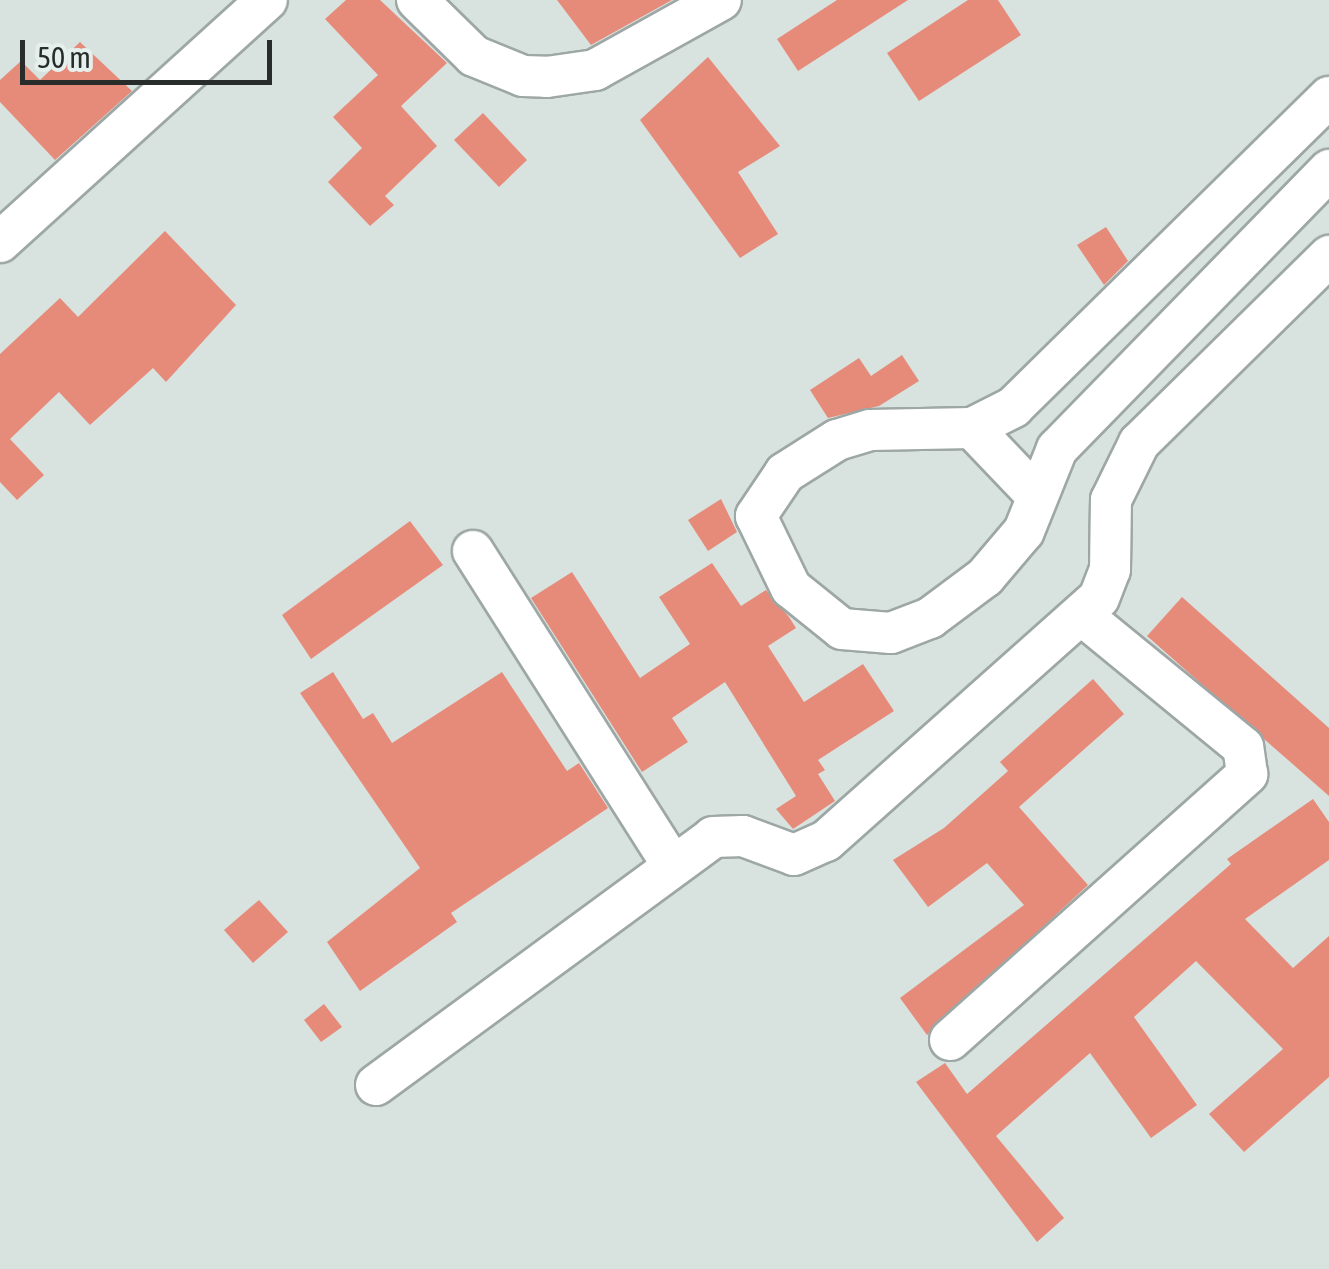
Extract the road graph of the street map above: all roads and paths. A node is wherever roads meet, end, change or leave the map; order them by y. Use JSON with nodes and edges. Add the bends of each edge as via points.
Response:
{"nodes":[{"id":1,"x":267,"y":0,"type":"edge"},
{"id":2,"x":417,"y":0,"type":"edge"},
{"id":3,"x":721,"y":0,"type":"edge"},
{"id":4,"x":1329,"y":97,"type":"edge"},
{"id":5,"x":1329,"y":170,"type":"edge"},
{"id":6,"x":0,"y":242,"type":"edge"},
{"id":7,"x":1329,"y":256,"type":"edge"},
{"id":8,"x":972,"y":428,"type":"junction"},
{"id":9,"x":1036,"y":495,"type":"junction"},
{"id":10,"x":472,"y":551,"type":"dead end"},
{"id":11,"x":1083,"y":616,"type":"junction"},
{"id":12,"x":673,"y":866,"type":"junction"},
{"id":13,"x":950,"y":1040,"type":"dead end"},
{"id":14,"x":376,"y":1086,"type":"dead end"}],
"edges":[{"from":1,"to":6,"type":"street"},
{"from":2,"to":3,"type":"street","via":[[474,56],[523,76],[548,77],[594,70]]},
{"from":4,"to":8,"type":"street","via":[[1014,407]]},
{"from":5,"to":9,"type":"street","via":[[1057,450]]},
{"from":7,"to":11,"type":"street","via":[[1140,443],[1111,500],[1105,586]]},
{"from":8,"to":9,"type":"street"},
{"from":8,"to":9,"type":"street","via":[[870,430],[837,440],[785,472],[756,516],[791,588],[842,629],[891,633],[917,623],[1009,555]]},
{"from":10,"to":12,"type":"street"},
{"from":11,"to":12,"type":"street","via":[[808,853],[728,833]]},
{"from":11,"to":13,"type":"street","via":[[1243,748],[1247,774]]},
{"from":12,"to":14,"type":"street"}]}
